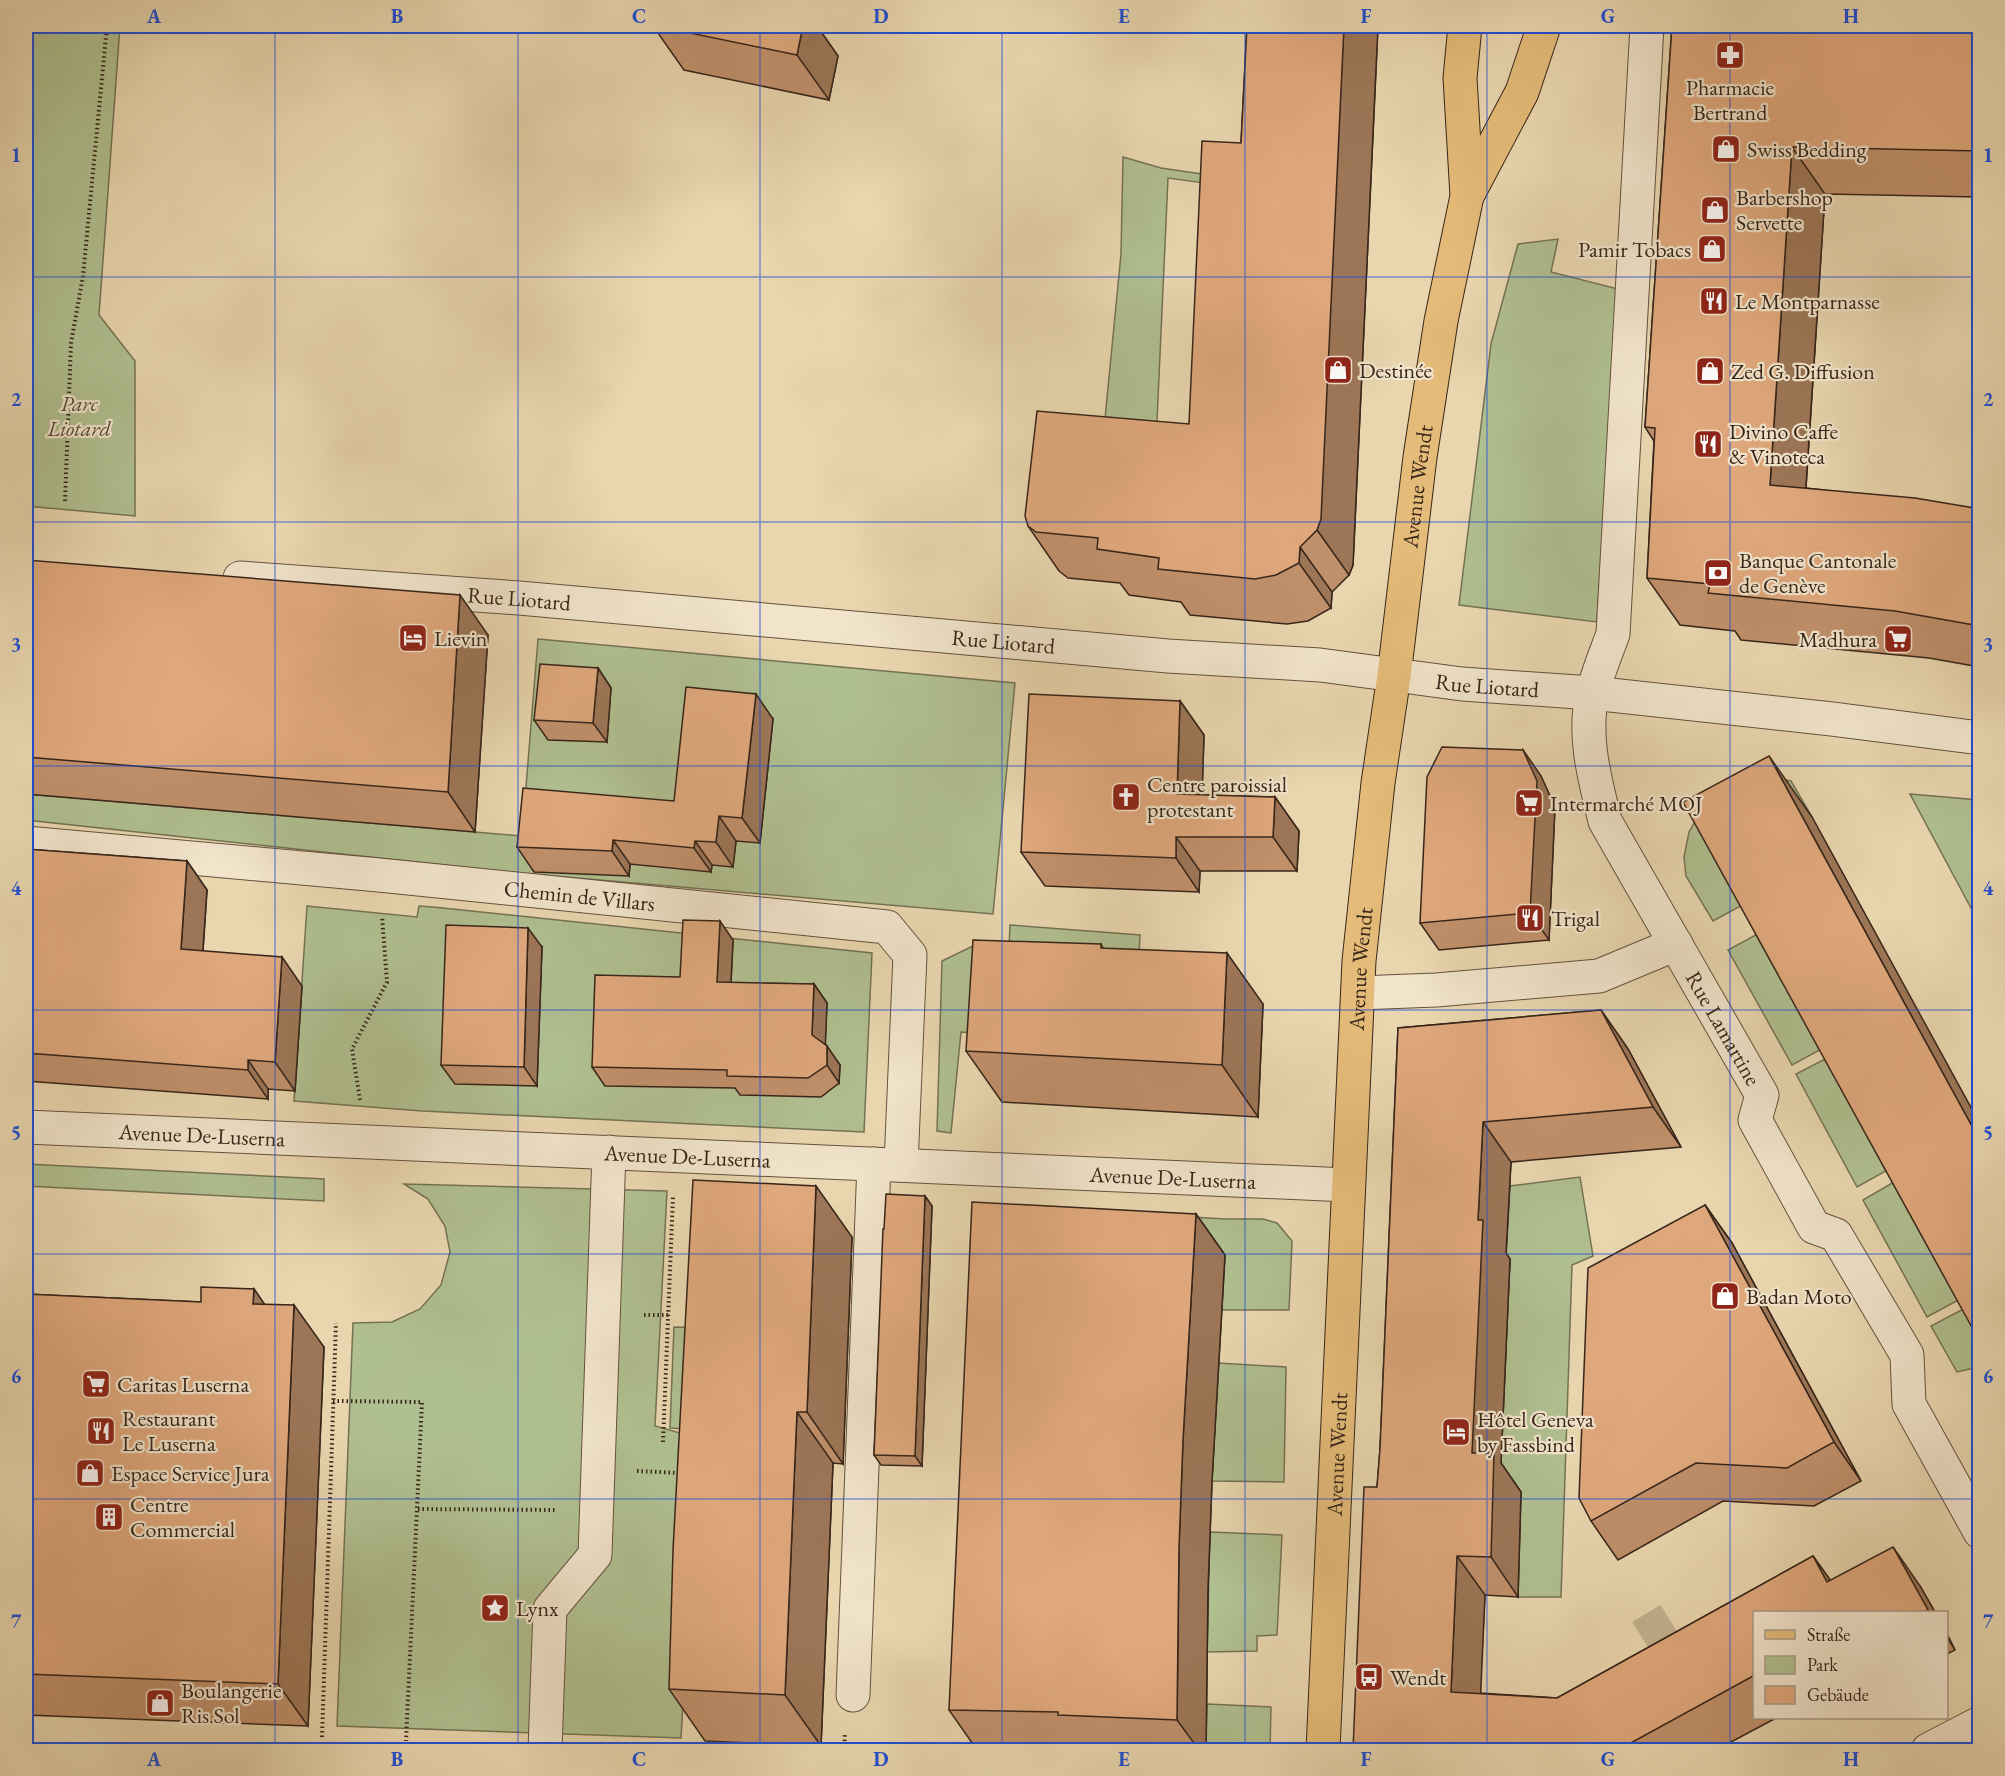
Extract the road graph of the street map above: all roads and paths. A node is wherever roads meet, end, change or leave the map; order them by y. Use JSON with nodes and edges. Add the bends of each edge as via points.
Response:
{"nodes":[{"id":1,"x":107,"y":26,"type":"edge"},
{"id":2,"x":1465,"y":26,"type":"edge"},
{"id":3,"x":1544,"y":26,"type":"edge"},
{"id":4,"x":1647,"y":26,"type":"edge"},
{"id":5,"x":1467,"y":196,"type":"junction"},
{"id":6,"x":65,"y":501,"type":"dead end"},
{"id":7,"x":213,"y":576,"type":"edge"},
{"id":8,"x":1394,"y":676,"type":"junction"},
{"id":9,"x":1592,"y":693,"type":"junction"},
{"id":10,"x":1980,"y":738,"type":"edge"},
{"id":11,"x":26,"y":843,"type":"edge"},
{"id":12,"x":382,"y":915,"type":"dead end"},
{"id":13,"x":1676,"y":944,"type":"junction"},
{"id":14,"x":1358,"y":993,"type":"junction"},
{"id":15,"x":360,"y":1102,"type":"dead end"},
{"id":16,"x":26,"y":1127,"type":"edge"},
{"id":17,"x":609,"y":1152,"type":"junction"},
{"id":18,"x":888,"y":1165,"type":"junction"},
{"id":19,"x":1348,"y":1185,"type":"junction"},
{"id":20,"x":674,"y":1186,"type":"dead end"},
{"id":21,"x":336,"y":1323,"type":"dead end"},
{"id":22,"x":333,"y":1401,"type":"junction"},
{"id":23,"x":663,"y":1442,"type":"dead end"},
{"id":24,"x":597,"y":1470,"type":"junction"},
{"id":25,"x":692,"y":1473,"type":"edge"},
{"id":26,"x":418,"y":1509,"type":"junction"},
{"id":27,"x":597,"y":1510,"type":"junction"},
{"id":28,"x":1980,"y":1532,"type":"edge"},
{"id":29,"x":853,"y":1695,"type":"dead end"},
{"id":30,"x":1980,"y":1724,"type":"edge"},
{"id":31,"x":322,"y":1737,"type":"dead end"},
{"id":32,"x":406,"y":1741,"type":"dead end"},
{"id":33,"x":545,"y":1750,"type":"edge"},
{"id":34,"x":1323,"y":1750,"type":"edge"},
{"id":35,"x":1928,"y":1750,"type":"edge"}],
"edges":[{"from":1,"to":6,"type":"path","via":[[83,276],[71,343]]},
{"from":2,"to":5,"type":"main road","name":"Avenue Wendt","via":[[1460,78]]},
{"from":3,"to":5,"type":"main road","name":"Avenue Wendt","via":[[1522,92]]},
{"from":4,"to":9,"type":"street","name":"Rue Lamartine","via":[[1613,634]]},
{"from":5,"to":8,"type":"main road","name":"Avenue Wendt","via":[[1441,321],[1418,471]]},
{"from":7,"to":8,"type":"street","name":"Rue Liotard","via":[[519,598],[1168,656],[1320,665]]},
{"from":8,"to":9,"type":"street","name":"Rue Liotard"},
{"from":8,"to":14,"type":"main road","name":"Avenue Wendt","via":[[1378,783]]},
{"from":9,"to":10,"type":"street","name":"Rue Liotard"},
{"from":9,"to":13,"type":"street","name":"Rue Lamartine","via":[[1589,734],[1594,778],[1605,821]]},
{"from":11,"to":18,"type":"street","name":"Chemin de Villars","via":[[887,927],[910,955]]},
{"from":12,"to":15,"type":"path","via":[[387,982],[352,1048]]},
{"from":13,"to":14,"type":"street","via":[[1599,976]]},
{"from":13,"to":28,"type":"street","name":"Rue Lamartine","via":[[1762,1095],[1755,1120],[1814,1227],[1836,1234],[1907,1355],[1910,1404]]},
{"from":14,"to":19,"type":"main road","name":"Avenue Wendt"},
{"from":16,"to":17,"type":"street","name":"Avenue De-Luserna"},
{"from":17,"to":18,"type":"street","name":"Avenue De-Luserna"},
{"from":17,"to":24,"type":"street"},
{"from":18,"to":19,"type":"street","name":"Avenue De-Luserna"},
{"from":18,"to":29,"type":"street","name":"Chemin de Villars"},
{"from":19,"to":34,"type":"main road","name":"Avenue Wendt"},
{"from":20,"to":23,"type":"path"},
{"from":21,"to":22,"type":"path"},
{"from":22,"to":26,"type":"path","via":[[422,1402]]},
{"from":22,"to":31,"type":"path"},
{"from":24,"to":25,"type":"path"},
{"from":24,"to":27,"type":"street"},
{"from":26,"to":27,"type":"path"},
{"from":26,"to":32,"type":"path"},
{"from":27,"to":33,"type":"street","via":[[595,1555],[550,1609]]},
{"from":30,"to":35,"type":"street"}]}
